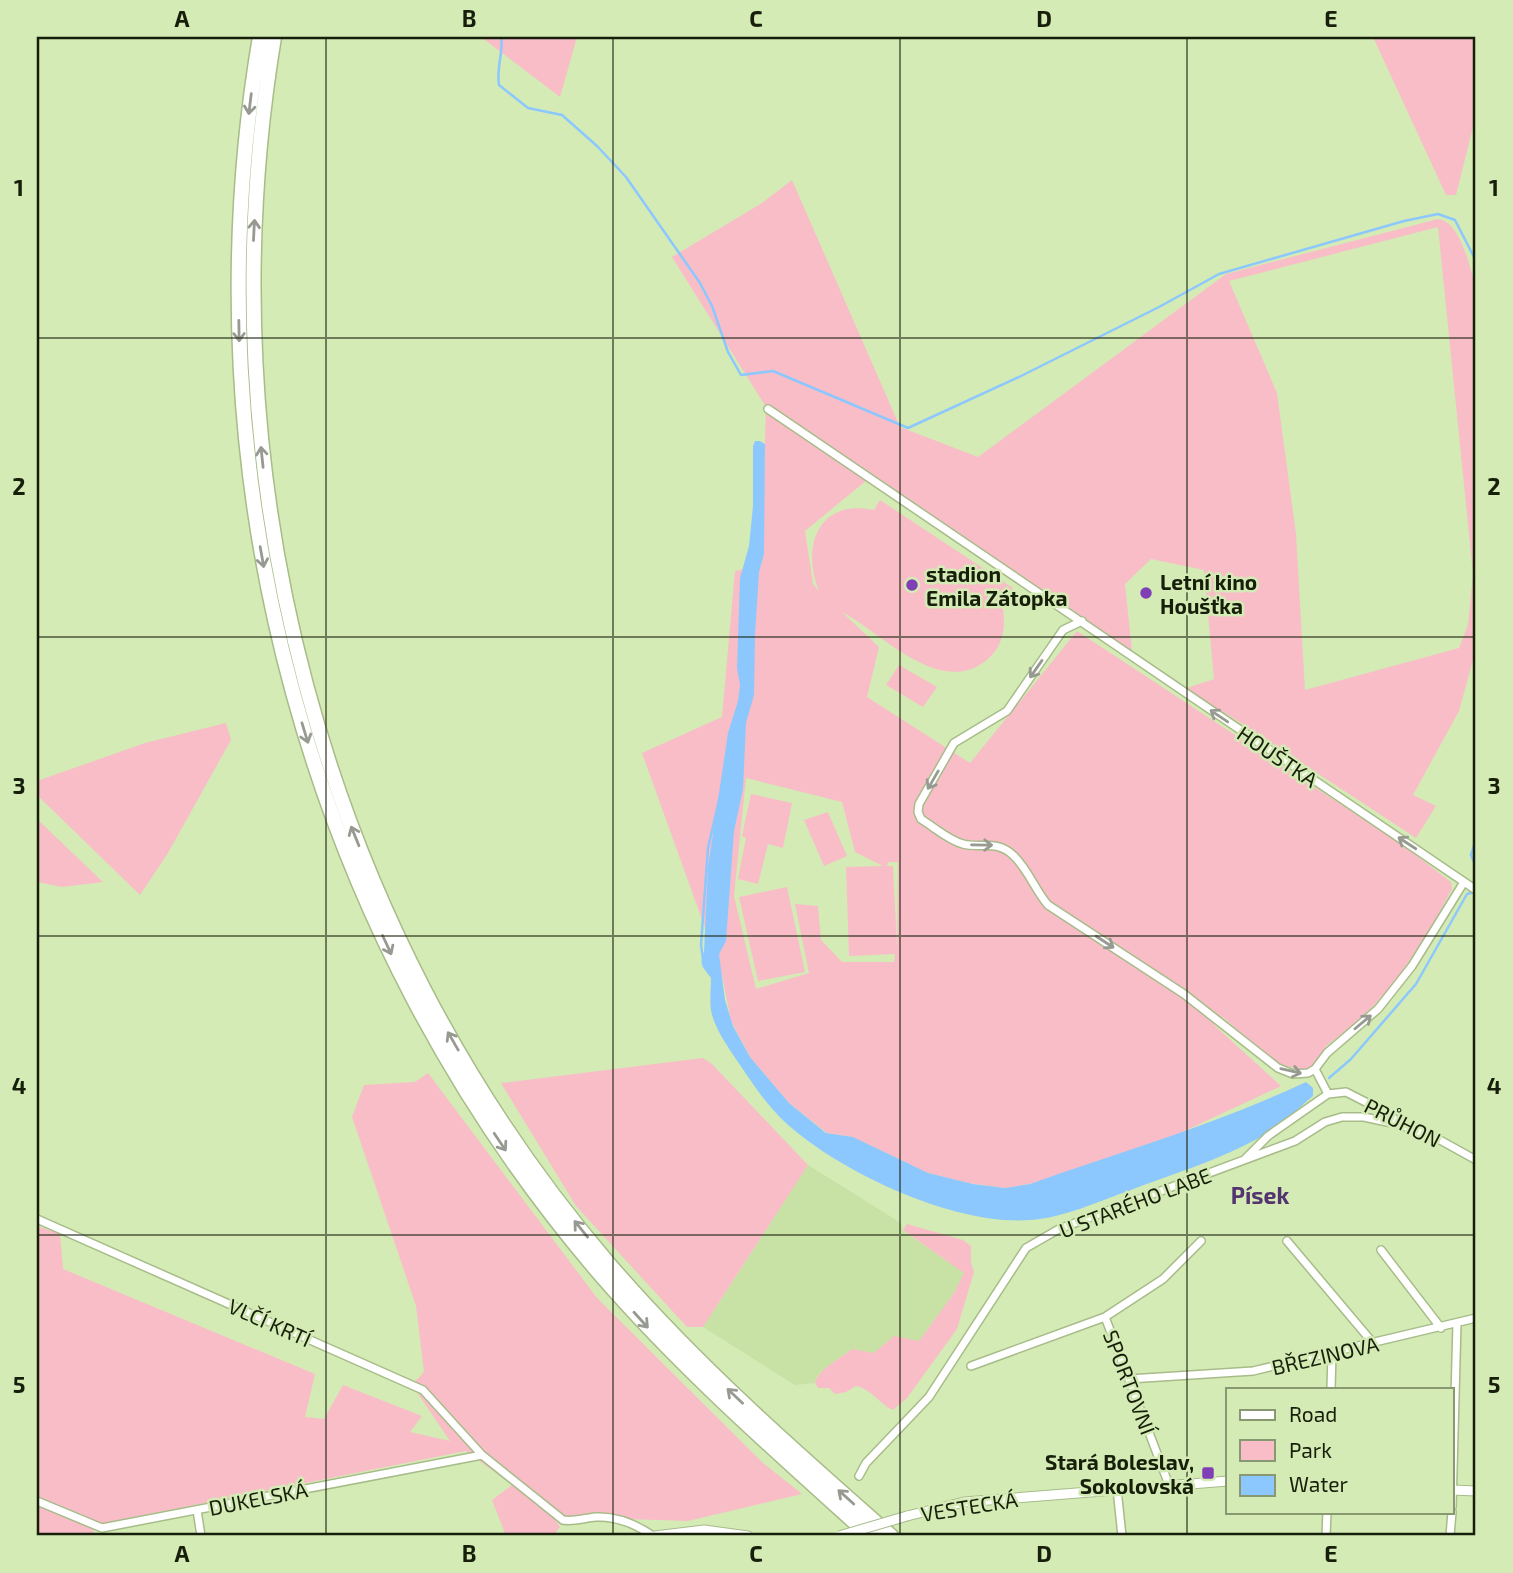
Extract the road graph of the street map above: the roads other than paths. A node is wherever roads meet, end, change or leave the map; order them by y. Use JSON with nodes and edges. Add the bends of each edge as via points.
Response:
{"nodes":[{"id":1,"x":260,"y":37,"type":"edge"},
{"id":2,"x":274,"y":37,"type":"edge"},
{"id":3,"x":768,"y":409,"type":"dead end"},
{"id":4,"x":1082,"y":621,"type":"junction"},
{"id":5,"x":282,"y":622,"type":"junction"},
{"id":6,"x":1471,"y":884,"type":"edge"},
{"id":7,"x":1315,"y":1069,"type":"junction"},
{"id":8,"x":1328,"y":1094,"type":"junction"},
{"id":9,"x":1401,"y":1125,"type":"junction"},
{"id":10,"x":1476,"y":1160,"type":"edge"},
{"id":11,"x":1243,"y":1161,"type":"junction"},
{"id":12,"x":37,"y":1219,"type":"edge"},
{"id":13,"x":1201,"y":1241,"type":"dead end"},
{"id":14,"x":1287,"y":1241,"type":"dead end"},
{"id":15,"x":1381,"y":1250,"type":"dead end"},
{"id":16,"x":1105,"y":1317,"type":"junction"},
{"id":17,"x":1476,"y":1318,"type":"edge"},
{"id":18,"x":1457,"y":1323,"type":"junction"},
{"id":19,"x":1441,"y":1328,"type":"junction"},
{"id":20,"x":1373,"y":1343,"type":"junction"},
{"id":21,"x":1332,"y":1353,"type":"junction"},
{"id":22,"x":971,"y":1366,"type":"dead end"},
{"id":23,"x":1129,"y":1379,"type":"junction"},
{"id":24,"x":1331,"y":1388,"type":"edge"},
{"id":25,"x":1454,"y":1423,"type":"edge"},
{"id":26,"x":482,"y":1455,"type":"junction"},
{"id":27,"x":796,"y":1460,"type":"junction"},
{"id":28,"x":859,"y":1476,"type":"dead end"},
{"id":29,"x":1226,"y":1481,"type":"edge"},
{"id":30,"x":1169,"y":1485,"type":"junction"},
{"id":31,"x":1117,"y":1489,"type":"junction"},
{"id":32,"x":1454,"y":1490,"type":"edge"},
{"id":33,"x":1476,"y":1491,"type":"edge"},
{"id":34,"x":37,"y":1501,"type":"edge"},
{"id":35,"x":197,"y":1510,"type":"junction"},
{"id":36,"x":1327,"y":1514,"type":"edge"},
{"id":37,"x":1452,"y":1514,"type":"edge"},
{"id":38,"x":102,"y":1532,"type":"edge"},
{"id":39,"x":691,"y":1533,"type":"edge"},
{"id":40,"x":201,"y":1536,"type":"edge"},
{"id":41,"x":654,"y":1536,"type":"edge"},
{"id":42,"x":748,"y":1536,"type":"edge"},
{"id":43,"x":839,"y":1536,"type":"edge"},
{"id":44,"x":870,"y":1536,"type":"edge"},
{"id":45,"x":891,"y":1536,"type":"edge"},
{"id":46,"x":1122,"y":1536,"type":"edge"},
{"id":47,"x":1326,"y":1536,"type":"edge"},
{"id":48,"x":1450,"y":1536,"type":"edge"}],
"edges":[{"from":1,"to":5,"type":"highway","one_way":true,"via":[[243,165],[239,259],[242,418],[252,498]]},
{"from":5,"to":2,"type":"highway","one_way":true,"via":[[259,430],[252,264],[257,173]]},
{"from":3,"to":4,"type":"street","name":"HOUŠTKA"},
{"from":6,"to":4,"type":"street","name":"HOUŠTKA","one_way":true},
{"from":4,"to":7,"type":"street","one_way":true,"via":[[1063,631],[1007,711],[954,743],[919,804],[921,819],[957,842],[991,844],[1015,856],[1048,905],[1184,994],[1278,1068],[1293,1074]]},
{"from":5,"to":27,"type":"highway","via":[[313,760],[335,822],[366,900],[460,1079],[523,1175],[599,1272],[678,1359]]},
{"from":7,"to":6,"type":"street","one_way":true,"via":[[1378,1009]]},
{"from":7,"to":8,"type":"street"},
{"from":8,"to":9,"type":"street","name":"PRŮHON","via":[[1346,1093]]},
{"from":8,"to":11,"type":"street","via":[[1268,1136]]},
{"from":9,"to":10,"type":"street","name":"PRŮHON"},
{"from":9,"to":11,"type":"street","name":"U STARÉHO LABE","via":[[1342,1117]]},
{"from":11,"to":28,"type":"street","name":"U STARÉHO LABE","via":[[1059,1229],[1026,1248],[929,1397]]},
{"from":12,"to":26,"type":"street","name":"VLČÍ KRTÍ","via":[[423,1390]]},
{"from":13,"to":16,"type":"street","via":[[1163,1279]]},
{"from":14,"to":20,"type":"street"},
{"from":15,"to":19,"type":"street"},
{"from":16,"to":22,"type":"street"},
{"from":16,"to":23,"type":"street","name":"SPORTOVNÍ"},
{"from":17,"to":18,"type":"street","name":"BŘEZINOVA"},
{"from":18,"to":19,"type":"street","name":"BŘEZINOVA"},
{"from":18,"to":25,"type":"street"},
{"from":19,"to":20,"type":"street","name":"BŘEZINOVA"},
{"from":20,"to":21,"type":"street","name":"BŘEZINOVA"},
{"from":21,"to":23,"type":"street","name":"BŘEZINOVA","via":[[1254,1371]]},
{"from":21,"to":24,"type":"street"},
{"from":23,"to":30,"type":"street","name":"SPORTOVNÍ"},
{"from":26,"to":35,"type":"street","name":"DUKELSKÁ"},
{"from":26,"to":41,"type":"street","name":"VLČÍ KRTÍ","via":[[563,1520],[598,1517],[638,1525]]},
{"from":27,"to":44,"type":"highway"},
{"from":45,"to":27,"type":"highway","one_way":true},
{"from":29,"to":30,"type":"street","name":"VESTECKÁ"},
{"from":30,"to":31,"type":"street","name":"VESTECKÁ"},
{"from":31,"to":43,"type":"street","name":"VESTECKÁ","bridge":true,"via":[[964,1502]]},
{"from":31,"to":46,"type":"street"},
{"from":32,"to":33,"type":"street"},
{"from":34,"to":38,"type":"street","name":"DUKELSKÁ"},
{"from":35,"to":38,"type":"street","name":"DUKELSKÁ"},
{"from":35,"to":40,"type":"street"},
{"from":36,"to":47,"type":"street"},
{"from":37,"to":48,"type":"street"},
{"from":39,"to":41,"type":"street"},
{"from":39,"to":42,"type":"street"}]}
